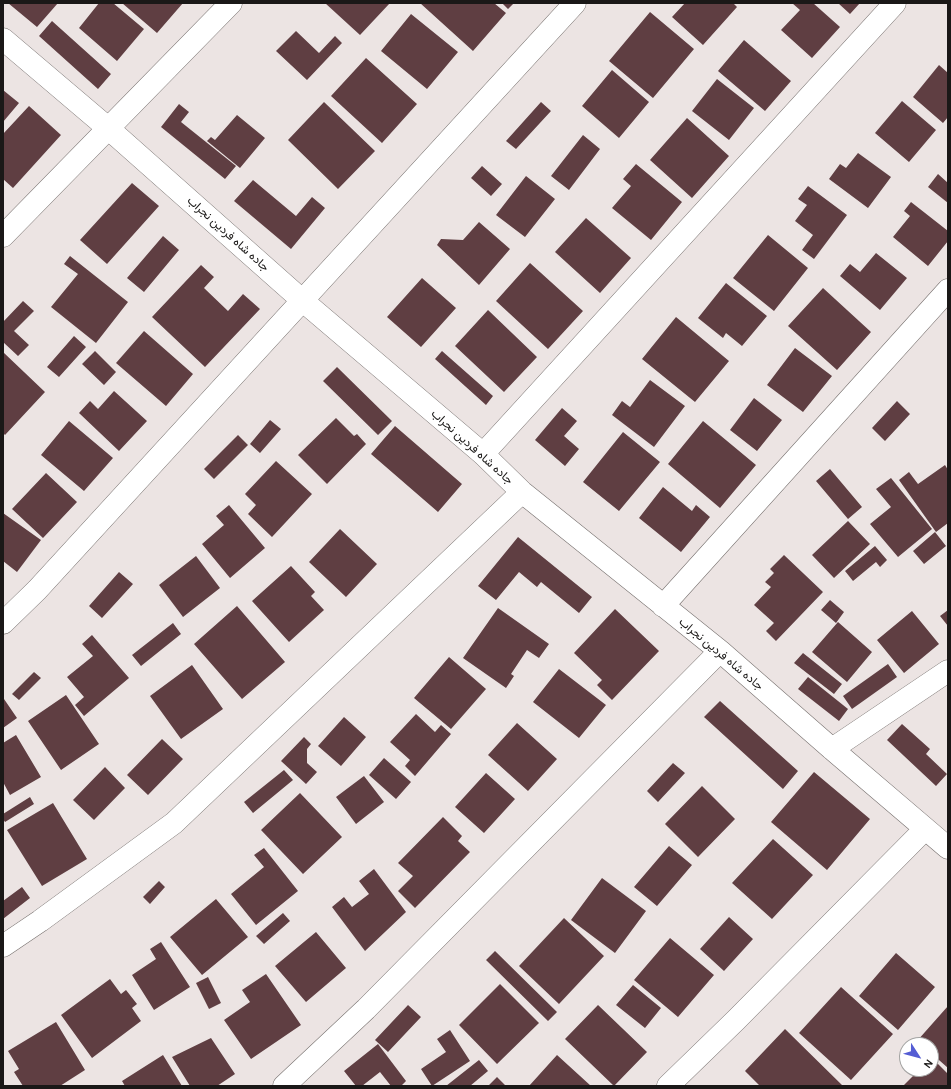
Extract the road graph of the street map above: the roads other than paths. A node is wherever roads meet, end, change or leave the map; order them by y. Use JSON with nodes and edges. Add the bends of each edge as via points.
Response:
{"nodes":[{"id":1,"x":231,"y":3,"type":"edge"},
{"id":2,"x":575,"y":3,"type":"edge"},
{"id":3,"x":895,"y":3,"type":"edge"},
{"id":4,"x":3,"y":39,"type":"edge"},
{"id":5,"x":109,"y":128,"type":"junction"},
{"id":6,"x":3,"y":236,"type":"edge"},
{"id":7,"x":948,"y":290,"type":"edge"},
{"id":8,"x":303,"y":301,"type":"junction"},
{"id":9,"x":482,"y":454,"type":"junction"},
{"id":10,"x":522,"y":492,"type":"junction"},
{"id":11,"x":663,"y":606,"type":"junction"},
{"id":12,"x":3,"y":622,"type":"edge"},
{"id":13,"x":720,"y":651,"type":"junction"},
{"id":14,"x":948,"y":671,"type":"edge"},
{"id":15,"x":832,"y":749,"type":"junction"},
{"id":16,"x":925,"y":829,"type":"junction"},
{"id":17,"x":948,"y":848,"type":"edge"},
{"id":18,"x":3,"y":946,"type":"edge"},
{"id":19,"x":284,"y":1086,"type":"edge"},
{"id":20,"x":668,"y":1086,"type":"edge"}],
"edges":[{"from":1,"to":5,"type":"street"},
{"from":2,"to":8,"type":"street"},
{"from":3,"to":9,"type":"street"},
{"from":4,"to":5,"type":"street","name":"جاده شاه فردین نجراب"},
{"from":5,"to":6,"type":"street"},
{"from":5,"to":8,"type":"street","name":"جاده شاه فردین نجراب"},
{"from":7,"to":11,"type":"street"},
{"from":8,"to":9,"type":"street","name":"جاده شاه فردین نجراب"},
{"from":8,"to":12,"type":"street","via":[[37,590]]},
{"from":9,"to":10,"type":"street","name":"جاده شاه فردین نجراب"},
{"from":10,"to":11,"type":"street","name":"جاده شاه فردین نجراب"},
{"from":10,"to":18,"type":"street","via":[[174,824]]},
{"from":11,"to":13,"type":"street","name":"جاده شاه فردین نجراب"},
{"from":13,"to":15,"type":"street","name":"جاده شاه فردین نجراب"},
{"from":13,"to":19,"type":"street","via":[[366,1009]]},
{"from":14,"to":15,"type":"street"},
{"from":15,"to":16,"type":"street","name":"جاده شاه فردین نجراب"},
{"from":16,"to":17,"type":"street","name":"جاده شاه فردین نجراب"},
{"from":16,"to":20,"type":"street"}]}
